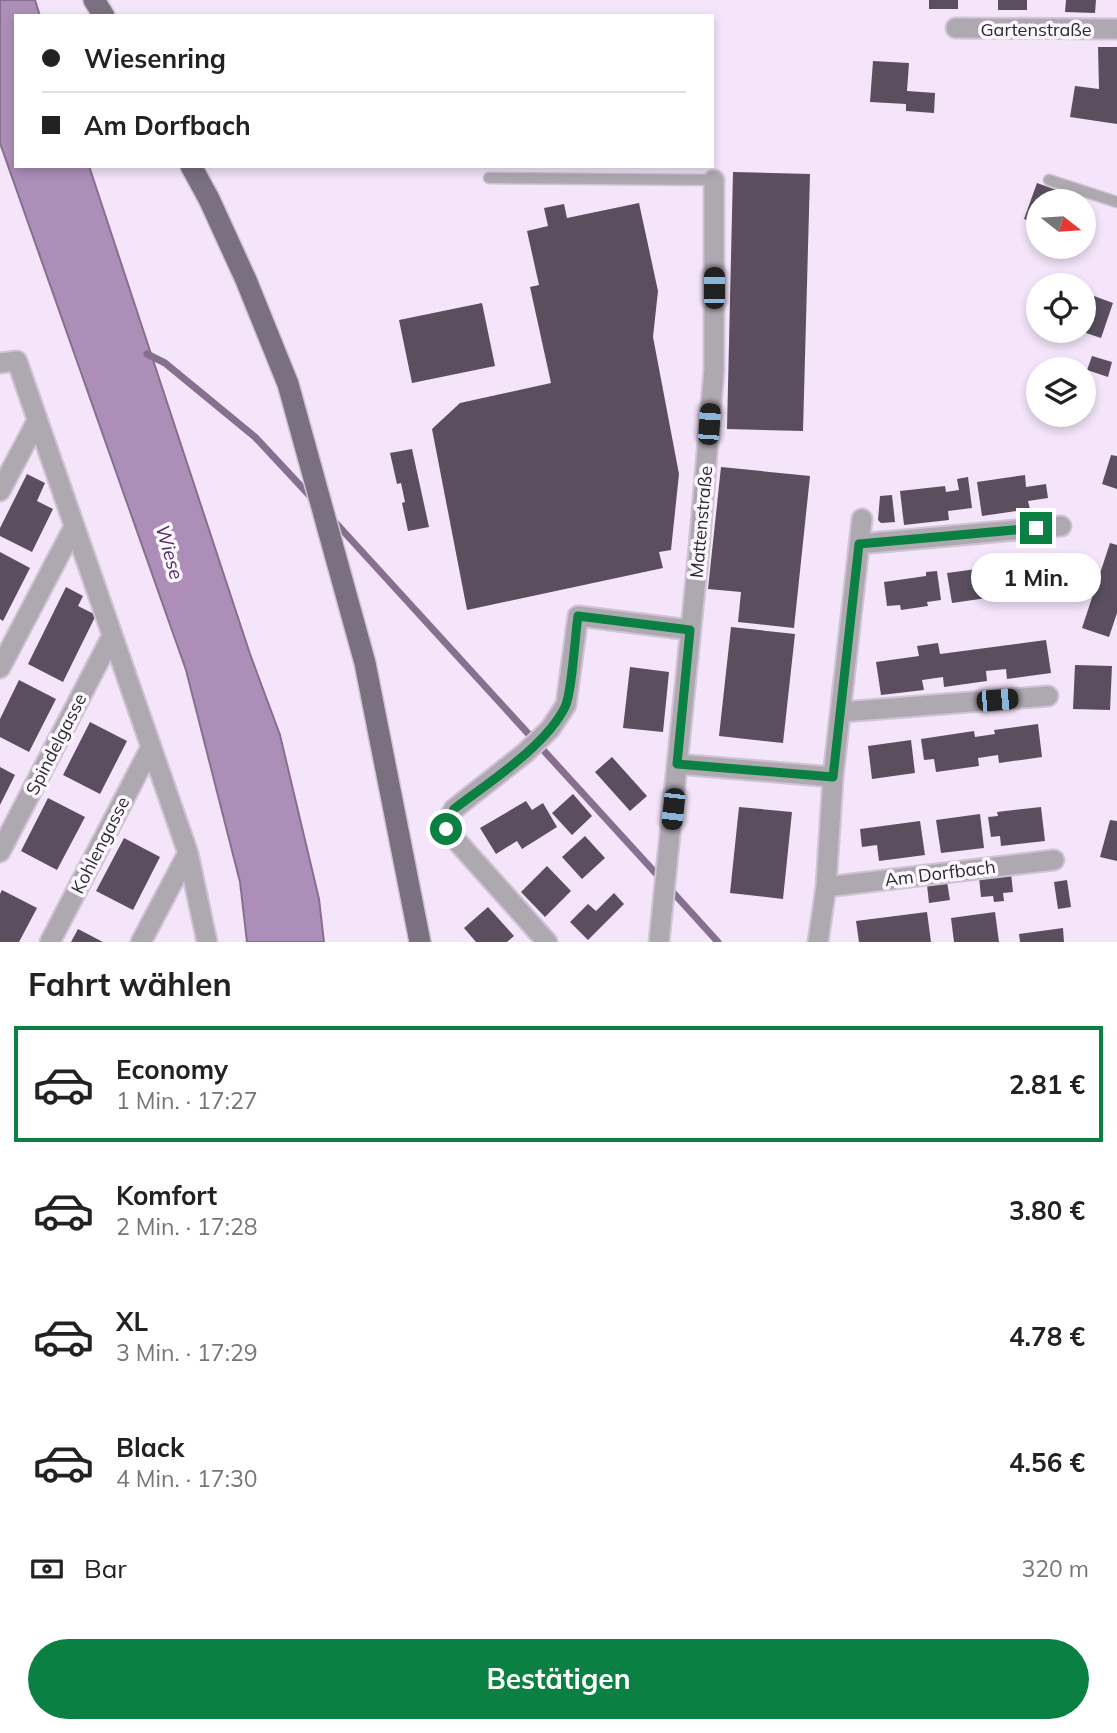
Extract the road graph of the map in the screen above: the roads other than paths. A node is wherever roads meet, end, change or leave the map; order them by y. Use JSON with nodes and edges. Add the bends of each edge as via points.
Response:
{"nodes":[{"id":1,"x":956,"y":28,"type":"dead end"},
{"id":2,"x":1117,"y":29,"type":"edge"},
{"id":3,"x":192,"y":168,"type":"edge"},
{"id":4,"x":489,"y":178,"type":"dead end"},
{"id":5,"x":714,"y":180,"type":"joint"},
{"id":6,"x":1049,"y":180,"type":"dead end"},
{"id":7,"x":1117,"y":202,"type":"edge"},
{"id":8,"x":8,"y":362,"type":"edge"},
{"id":9,"x":37,"y":421,"type":"junction"},
{"id":10,"x":0,"y":491,"type":"edge"},
{"id":11,"x":862,"y":519,"type":"dead end"},
{"id":12,"x":1061,"y":526,"type":"dead end"},
{"id":13,"x":75,"y":527,"type":"junction"},
{"id":14,"x":859,"y":544,"type":"junction"},
{"id":15,"x":690,"y":630,"type":"junction"},
{"id":16,"x":112,"y":636,"type":"junction"},
{"id":17,"x":0,"y":668,"type":"edge"},
{"id":18,"x":1048,"y":696,"type":"dead end"},
{"id":19,"x":842,"y":712,"type":"junction"},
{"id":20,"x":151,"y":747,"type":"junction"},
{"id":21,"x":677,"y":764,"type":"junction"},
{"id":22,"x":833,"y":777,"type":"junction"},
{"id":23,"x":0,"y":852,"type":"edge"},
{"id":24,"x":188,"y":853,"type":"junction"},
{"id":25,"x":1054,"y":860,"type":"dead end"},
{"id":26,"x":825,"y":887,"type":"junction"},
{"id":27,"x":50,"y":942,"type":"edge"},
{"id":28,"x":141,"y":942,"type":"edge"},
{"id":29,"x":207,"y":942,"type":"edge"},
{"id":30,"x":420,"y":942,"type":"edge"},
{"id":31,"x":547,"y":942,"type":"edge"},
{"id":32,"x":659,"y":942,"type":"edge"},
{"id":33,"x":818,"y":942,"type":"edge"}],
"edges":[{"from":1,"to":2,"type":"street","name":"Gartenstraße"},
{"from":3,"to":30,"type":"main road","via":[[246,280],[288,384],[365,663]]},
{"from":4,"to":5,"type":"lane"},
{"from":5,"to":15,"type":"street","name":"Mattenstraße","via":[[713,370]]},
{"from":6,"to":7,"type":"lane"},
{"from":8,"to":9,"type":"street"},
{"from":9,"to":10,"type":"street"},
{"from":9,"to":13,"type":"street"},
{"from":11,"to":14,"type":"street"},
{"from":12,"to":14,"type":"street"},
{"from":13,"to":16,"type":"street"},
{"from":13,"to":17,"type":"street"},
{"from":14,"to":19,"type":"street"},
{"from":15,"to":21,"type":"street","name":"Mattenstraße"},
{"from":15,"to":31,"type":"street","via":[[578,616],[566,705],[545,735],[454,809],[447,821],[446,829]]},
{"from":16,"to":20,"type":"street"},
{"from":16,"to":23,"type":"street","name":"Spindelgasse"},
{"from":18,"to":19,"type":"street"},
{"from":19,"to":22,"type":"street"},
{"from":20,"to":24,"type":"street"},
{"from":20,"to":27,"type":"street","name":"Kohlengasse"},
{"from":21,"to":22,"type":"street"},
{"from":21,"to":32,"type":"street","name":"Mattenstraße"},
{"from":22,"to":26,"type":"street"},
{"from":24,"to":28,"type":"street"},
{"from":24,"to":29,"type":"street"},
{"from":25,"to":26,"type":"street","name":"Am Dorfbach"},
{"from":26,"to":33,"type":"street"}]}
